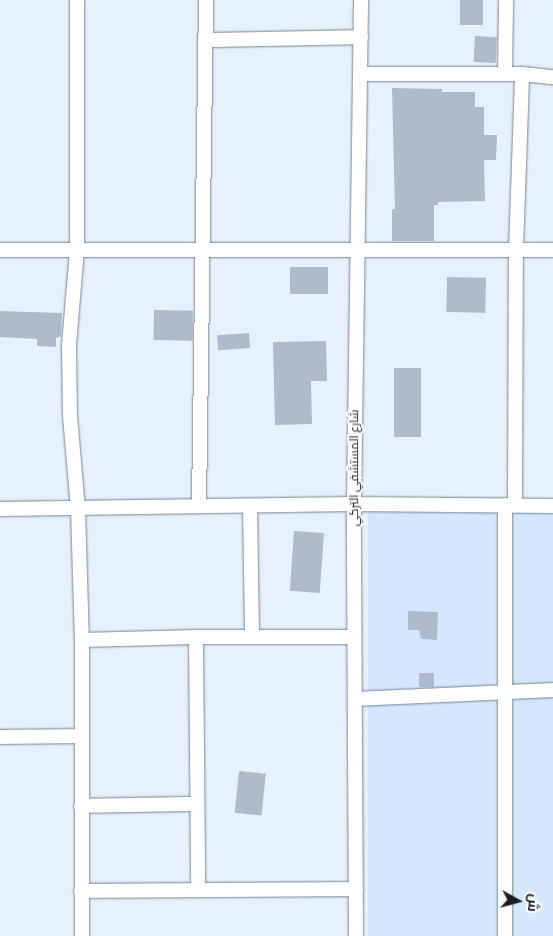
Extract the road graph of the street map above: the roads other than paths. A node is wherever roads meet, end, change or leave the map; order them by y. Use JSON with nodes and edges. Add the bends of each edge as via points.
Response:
{"nodes":[{"id":1,"x":77,"y":0,"type":"edge"},
{"id":2,"x":206,"y":0,"type":"edge"},
{"id":3,"x":362,"y":0,"type":"edge"},
{"id":4,"x":506,"y":0,"type":"edge"},
{"id":5,"x":361,"y":37,"type":"junction"},
{"id":6,"x":206,"y":40,"type":"junction"},
{"id":7,"x":361,"y":74,"type":"junction"},
{"id":8,"x":505,"y":74,"type":"junction"},
{"id":9,"x":522,"y":74,"type":"junction"},
{"id":10,"x":553,"y":77,"type":"edge"},
{"id":11,"x":0,"y":250,"type":"edge"},
{"id":12,"x":77,"y":250,"type":"junction"},
{"id":13,"x":357,"y":250,"type":"junction"},
{"id":14,"x":516,"y":250,"type":"junction"},
{"id":15,"x":553,"y":250,"type":"edge"},
{"id":16,"x":201,"y":251,"type":"junction"},
{"id":17,"x":354,"y":504,"type":"junction"},
{"id":18,"x":510,"y":505,"type":"junction"},
{"id":19,"x":199,"y":506,"type":"junction"},
{"id":20,"x":250,"y":506,"type":"junction"},
{"id":21,"x":553,"y":506,"type":"edge"},
{"id":22,"x":0,"y":509,"type":"edge"},
{"id":23,"x":78,"y":509,"type":"junction"},
{"id":24,"x":252,"y":636,"type":"junction"},
{"id":25,"x":196,"y":637,"type":"junction"},
{"id":26,"x":354,"y":637,"type":"junction"},
{"id":27,"x":82,"y":640,"type":"junction"},
{"id":28,"x":553,"y":690,"type":"edge"},
{"id":29,"x":504,"y":692,"type":"junction"},
{"id":30,"x":356,"y":699,"type":"junction"},
{"id":31,"x":80,"y":736,"type":"junction"},
{"id":32,"x":0,"y":737,"type":"edge"},
{"id":33,"x":197,"y":804,"type":"junction"},
{"id":34,"x":81,"y":806,"type":"junction"},
{"id":35,"x":356,"y":889,"type":"junction"},
{"id":36,"x":198,"y":890,"type":"junction"},
{"id":37,"x":81,"y":891,"type":"junction"},
{"id":38,"x":82,"y":936,"type":"edge"},
{"id":39,"x":356,"y":936,"type":"edge"},
{"id":40,"x":505,"y":936,"type":"edge"}],
"edges":[{"from":1,"to":12,"type":"street"},
{"from":2,"to":6,"type":"street"},
{"from":3,"to":5,"type":"street","name":"شارع المستشفي التركي"},
{"from":4,"to":8,"type":"street"},
{"from":5,"to":6,"type":"street"},
{"from":5,"to":7,"type":"street","name":"شارع المستشفي التركي"},
{"from":6,"to":16,"type":"street"},
{"from":7,"to":8,"type":"street"},
{"from":7,"to":13,"type":"street","name":"شارع المستشفي التركي"},
{"from":8,"to":9,"type":"street"},
{"from":9,"to":10,"type":"street"},
{"from":9,"to":14,"type":"street"},
{"from":11,"to":12,"type":"street"},
{"from":12,"to":16,"type":"street"},
{"from":12,"to":23,"type":"street","via":[[70,345],[70,416]]},
{"from":13,"to":14,"type":"street"},
{"from":13,"to":16,"type":"street"},
{"from":13,"to":17,"type":"street","name":"شارع المستشفي التركي"},
{"from":14,"to":15,"type":"street"},
{"from":14,"to":18,"type":"street"},
{"from":16,"to":19,"type":"street"},
{"from":17,"to":18,"type":"street"},
{"from":17,"to":20,"type":"street"},
{"from":17,"to":26,"type":"street","name":"شارع المستشفي التركي"},
{"from":18,"to":21,"type":"street"},
{"from":18,"to":29,"type":"street"},
{"from":19,"to":20,"type":"street"},
{"from":19,"to":23,"type":"street"},
{"from":20,"to":24,"type":"street"},
{"from":22,"to":23,"type":"street"},
{"from":23,"to":27,"type":"street"},
{"from":24,"to":25,"type":"street"},
{"from":24,"to":26,"type":"street"},
{"from":25,"to":27,"type":"street"},
{"from":25,"to":33,"type":"street"},
{"from":26,"to":30,"type":"street","name":"شارع المستشفي التركي"},
{"from":27,"to":31,"type":"street"},
{"from":28,"to":29,"type":"street"},
{"from":29,"to":30,"type":"street"},
{"from":29,"to":40,"type":"street"},
{"from":30,"to":35,"type":"street","name":"شارع المستشفي التركي"},
{"from":31,"to":32,"type":"street"},
{"from":31,"to":34,"type":"street"},
{"from":33,"to":34,"type":"street"},
{"from":33,"to":36,"type":"street"},
{"from":34,"to":37,"type":"street"},
{"from":35,"to":36,"type":"street"},
{"from":35,"to":39,"type":"street","name":"شارع المستشفي التركي"},
{"from":36,"to":37,"type":"street"},
{"from":37,"to":38,"type":"street"}]}
